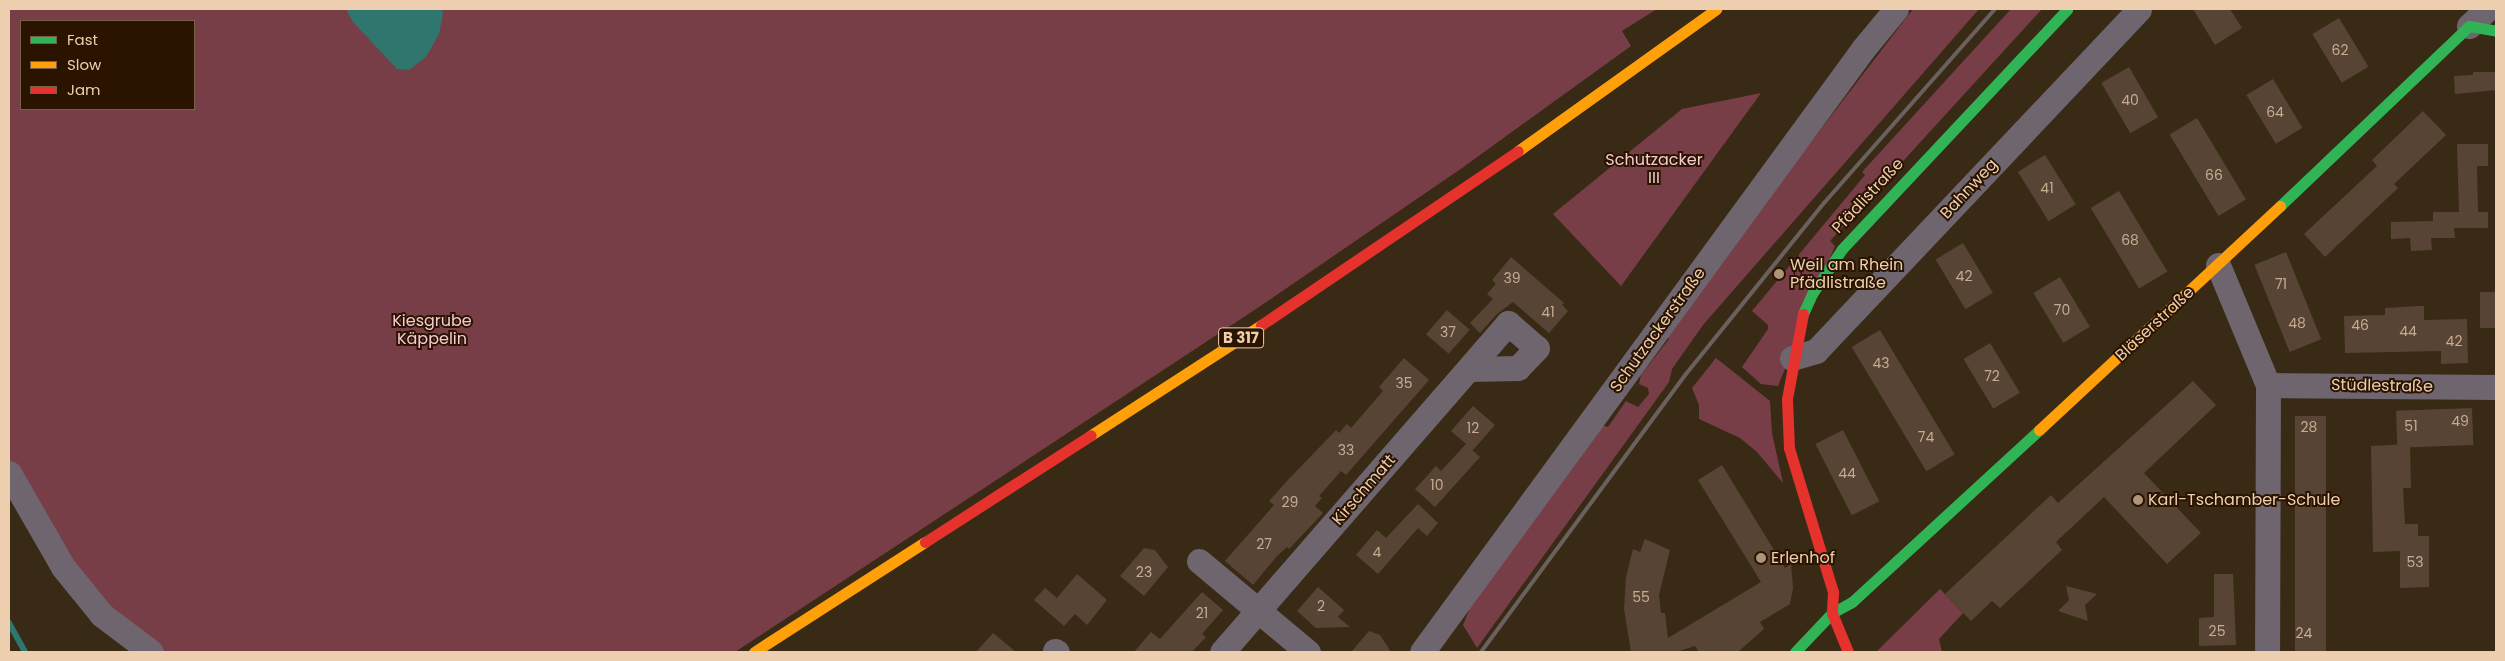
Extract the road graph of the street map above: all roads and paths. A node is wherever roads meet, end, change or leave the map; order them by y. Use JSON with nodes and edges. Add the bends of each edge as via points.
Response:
{"nodes":[{"id":1,"x":1716,"y":9,"type":"edge"},
{"id":2,"x":1896,"y":9,"type":"edge"},
{"id":3,"x":2067,"y":9,"type":"edge"},
{"id":4,"x":2139,"y":9,"type":"edge"},
{"id":5,"x":2487,"y":9,"type":"edge"},
{"id":6,"x":2469,"y":26,"type":"junction"},
{"id":7,"x":2496,"y":31,"type":"edge"},
{"id":8,"x":2218,"y":265,"type":"junction"},
{"id":9,"x":1792,"y":358,"type":"junction"},
{"id":10,"x":1468,"y":369,"type":"dead end"},
{"id":11,"x":2268,"y":385,"type":"junction"},
{"id":12,"x":2496,"y":387,"type":"edge"},
{"id":13,"x":9,"y":473,"type":"edge"},
{"id":14,"x":1199,"y":561,"type":"dead end"},
{"id":15,"x":1260,"y":611,"type":"junction"},
{"id":16,"x":1832,"y":613,"type":"junction"},
{"id":17,"x":151,"y":652,"type":"edge"},
{"id":18,"x":754,"y":652,"type":"edge"},
{"id":19,"x":1222,"y":652,"type":"edge"},
{"id":20,"x":1308,"y":652,"type":"edge"},
{"id":21,"x":1422,"y":652,"type":"edge"},
{"id":22,"x":1795,"y":652,"type":"edge"},
{"id":23,"x":1848,"y":652,"type":"edge"},
{"id":24,"x":2267,"y":652,"type":"edge"}],
"edges":[{"from":1,"to":18,"type":"street","number":"B 317","via":[[1494,168],[1306,296]]},
{"from":2,"to":21,"type":"street","name":"Schutzackerstraße","via":[[1863,49]]},
{"from":3,"to":9,"type":"street","name":"Pfädlistraße","via":[[1842,249],[1812,294],[1801,319]]},
{"from":4,"to":9,"type":"street","name":"Bahnweg","via":[[1816,351]]},
{"from":5,"to":6,"type":"street","name":"Bläserstraße"},
{"from":6,"to":7,"type":"street"},
{"from":6,"to":8,"type":"street","name":"Bläserstraße"},
{"from":8,"to":11,"type":"street"},
{"from":8,"to":16,"type":"street","name":"Bläserstraße","via":[[1864,591]]},
{"from":9,"to":16,"type":"street","name":"Pfädlistraße","via":[[1787,399],[1789,448],[1833,592]]},
{"from":10,"to":15,"type":"street","name":"Kirschmatt"},
{"from":11,"to":12,"type":"street","name":"Stüdlestraße"},
{"from":11,"to":24,"type":"street"},
{"from":13,"to":17,"type":"street","via":[[63,568],[102,615]]},
{"from":14,"to":15,"type":"street"},
{"from":15,"to":19,"type":"street","name":"Kirschmatt"},
{"from":15,"to":20,"type":"street"},
{"from":16,"to":22,"type":"street","name":"Bläserstraße"},
{"from":16,"to":23,"type":"street","name":"Pfädlistraße"}]}
